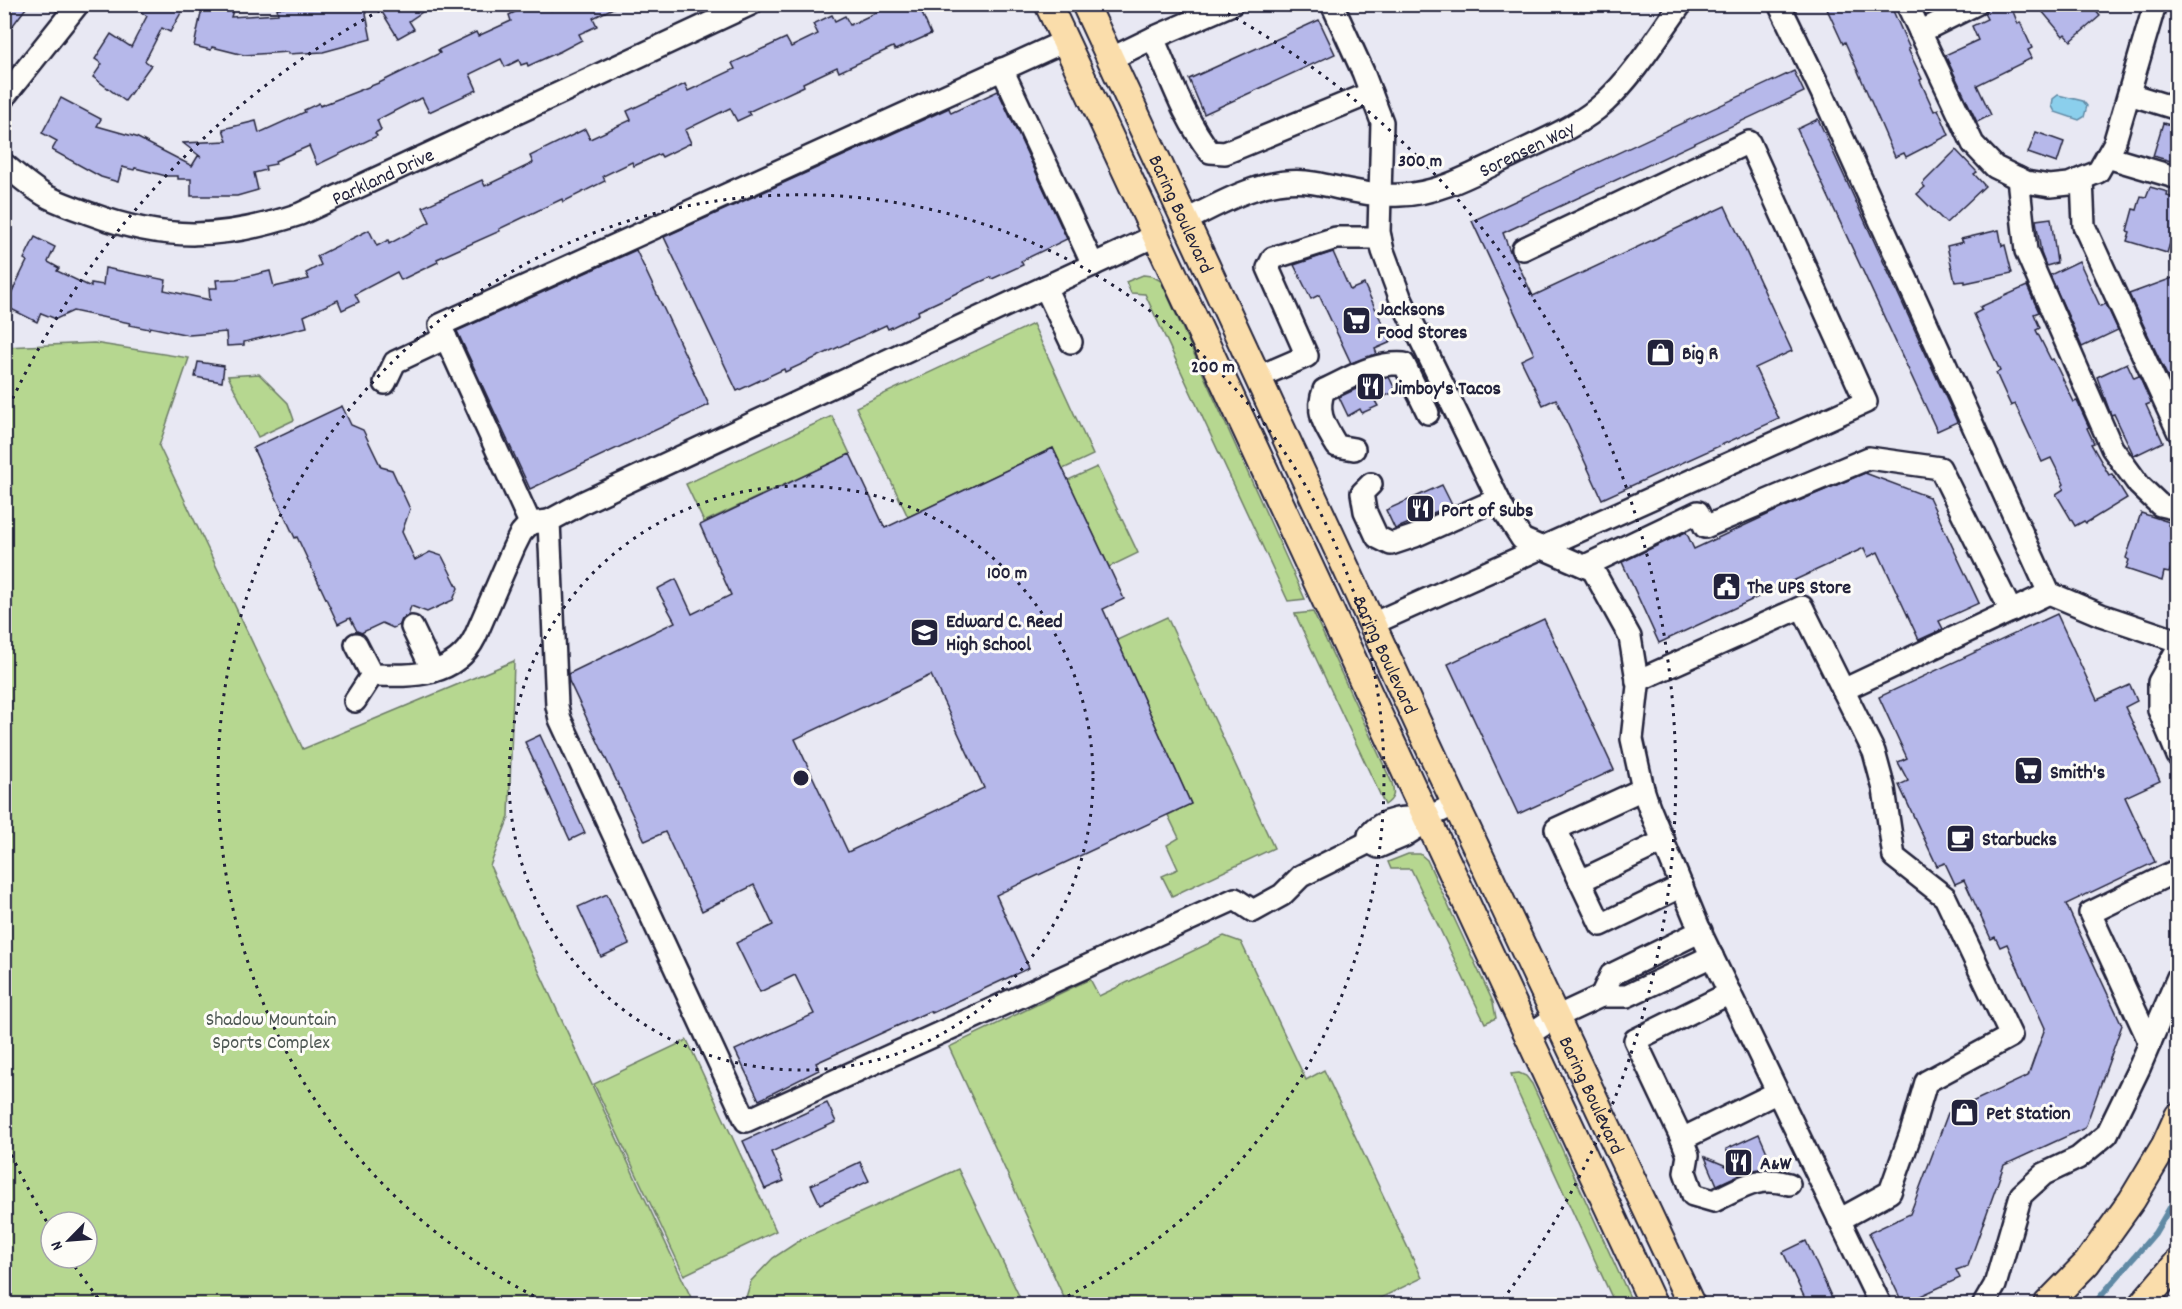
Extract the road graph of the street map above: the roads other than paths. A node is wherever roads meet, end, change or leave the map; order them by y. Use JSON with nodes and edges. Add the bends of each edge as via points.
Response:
{"nodes":[{"id":1,"x":78,"y":4,"type":"edge"},
{"id":2,"x":751,"y":4,"type":"edge"},
{"id":3,"x":1048,"y":4,"type":"edge"},
{"id":4,"x":1085,"y":4,"type":"edge"},
{"id":5,"x":1232,"y":4,"type":"edge"},
{"id":6,"x":1332,"y":4,"type":"edge"},
{"id":7,"x":1681,"y":4,"type":"edge"},
{"id":8,"x":1779,"y":4,"type":"edge"},
{"id":9,"x":1907,"y":4,"type":"edge"},
{"id":10,"x":1976,"y":4,"type":"edge"},
{"id":11,"x":2156,"y":4,"type":"edge"},
{"id":12,"x":1920,"y":32,"type":"junction"},
{"id":13,"x":1153,"y":38,"type":"junction"},
{"id":14,"x":1065,"y":41,"type":"junction"},
{"id":15,"x":1110,"y":59,"type":"junction"},
{"id":16,"x":1002,"y":69,"type":"junction"},
{"id":17,"x":1371,"y":93,"type":"junction"},
{"id":18,"x":2129,"y":94,"type":"junction"},
{"id":19,"x":4,"y":98,"type":"edge"},
{"id":20,"x":2178,"y":109,"type":"edge"},
{"id":21,"x":2107,"y":157,"type":"junction"},
{"id":22,"x":4,"y":164,"type":"edge"},
{"id":23,"x":2018,"y":178,"type":"junction"},
{"id":24,"x":2178,"y":178,"type":"edge"},
{"id":25,"x":2082,"y":179,"type":"junction"},
{"id":26,"x":1380,"y":195,"type":"junction"},
{"id":27,"x":1185,"y":221,"type":"junction"},
{"id":28,"x":1155,"y":236,"type":"junction"},
{"id":29,"x":1380,"y":238,"type":"junction"},
{"id":30,"x":1523,"y":249,"type":"dead end"},
{"id":31,"x":1093,"y":265,"type":"junction"},
{"id":32,"x":1045,"y":287,"type":"junction"},
{"id":33,"x":446,"y":338,"type":"junction"},
{"id":34,"x":1071,"y":342,"type":"dead end"},
{"id":35,"x":1258,"y":377,"type":"junction"},
{"id":36,"x":385,"y":383,"type":"dead end"},
{"id":37,"x":1428,"y":413,"type":"dead end"},
{"id":38,"x":2178,"y":431,"type":"edge"},
{"id":39,"x":1354,"y":449,"type":"dead end"},
{"id":40,"x":1371,"y":484,"type":"dead end"},
{"id":41,"x":1498,"y":499,"type":"junction"},
{"id":42,"x":2178,"y":508,"type":"edge"},
{"id":43,"x":540,"y":522,"type":"junction"},
{"id":44,"x":1543,"y":548,"type":"junction"},
{"id":45,"x":1585,"y":566,"type":"junction"},
{"id":46,"x":2049,"y":593,"type":"junction"},
{"id":47,"x":2011,"y":611,"type":"junction"},
{"id":48,"x":1372,"y":624,"type":"junction"},
{"id":49,"x":412,"y":627,"type":"dead end"},
{"id":50,"x":2178,"y":641,"type":"edge"},
{"id":51,"x":356,"y":644,"type":"dead end"},
{"id":52,"x":2178,"y":648,"type":"edge"},
{"id":53,"x":432,"y":671,"type":"junction"},
{"id":54,"x":372,"y":675,"type":"junction"},
{"id":55,"x":1637,"y":681,"type":"junction"},
{"id":56,"x":1843,"y":690,"type":"junction"},
{"id":57,"x":356,"y":701,"type":"dead end"},
{"id":58,"x":2178,"y":756,"type":"edge"},
{"id":59,"x":1643,"y":789,"type":"junction"},
{"id":60,"x":1456,"y":804,"type":"junction"},
{"id":61,"x":1426,"y":818,"type":"junction"},
{"id":62,"x":1664,"y":841,"type":"junction"},
{"id":63,"x":2178,"y":870,"type":"edge"},
{"id":64,"x":1580,"y":881,"type":"junction"},
{"id":65,"x":1682,"y":886,"type":"junction"},
{"id":66,"x":1701,"y":931,"type":"junction"},
{"id":67,"x":1712,"y":956,"type":"junction"},
{"id":68,"x":2178,"y":977,"type":"edge"},
{"id":69,"x":1730,"y":993,"type":"junction"},
{"id":70,"x":1601,"y":996,"type":"junction"},
{"id":71,"x":1556,"y":1017,"type":"junction"},
{"id":72,"x":1528,"y":1035,"type":"junction"},
{"id":73,"x":2150,"y":1043,"type":"junction"},
{"id":74,"x":1776,"y":1093,"type":"junction"},
{"id":75,"x":2178,"y":1116,"type":"edge"},
{"id":76,"x":1682,"y":1139,"type":"junction"},
{"id":77,"x":1789,"y":1184,"type":"dead end"},
{"id":78,"x":1839,"y":1220,"type":"junction"},
{"id":79,"x":2178,"y":1262,"type":"edge"},
{"id":80,"x":1653,"y":1305,"type":"edge"},
{"id":81,"x":1691,"y":1305,"type":"edge"},
{"id":82,"x":1880,"y":1305,"type":"edge"},
{"id":83,"x":1984,"y":1305,"type":"edge"},
{"id":84,"x":2047,"y":1305,"type":"edge"},
{"id":85,"x":2142,"y":1305,"type":"edge"}],
"edges":[{"from":1,"to":19,"type":"street"},
{"from":2,"to":22,"type":"street","name":"Parkland Drive","via":[[300,214],[264,226],[192,235],[117,224],[48,197]]},
{"from":3,"to":14,"type":"main road","name":"Baring Boulevard"},
{"from":4,"to":15,"type":"main road","name":"Baring Boulevard"},
{"from":5,"to":13,"type":"street"},
{"from":6,"to":17,"type":"street"},
{"from":7,"to":26,"type":"street","name":"Sorensen Way","via":[[1627,79],[1604,103],[1574,125],[1454,183],[1427,192]]},
{"from":8,"to":46,"type":"street"},
{"from":9,"to":12,"type":"street"},
{"from":10,"to":12,"type":"street"},
{"from":11,"to":18,"type":"street"},
{"from":12,"to":23,"type":"street","via":[[1973,144],[1995,167]]},
{"from":13,"to":15,"type":"street"},
{"from":13,"to":17,"type":"street","via":[[1180,100],[1210,152],[1225,153]]},
{"from":14,"to":16,"type":"street"},
{"from":14,"to":28,"type":"main road","name":"Baring Boulevard"},
{"from":15,"to":27,"type":"main road","name":"Baring Boulevard"},
{"from":16,"to":31,"type":"street"},
{"from":16,"to":33,"type":"street","via":[[440,325]]},
{"from":17,"to":26,"type":"street","via":[[1382,122]]},
{"from":18,"to":20,"type":"street"},
{"from":18,"to":21,"type":"street"},
{"from":21,"to":24,"type":"street"},
{"from":21,"to":25,"type":"street","via":[[2098,171]]},
{"from":23,"to":25,"type":"street","via":[[2050,186]]},
{"from":23,"to":42,"type":"street","via":[[2026,251],[2112,448],[2139,485],[2160,505]]},
{"from":25,"to":38,"type":"street","via":[[2084,226]]},
{"from":26,"to":27,"type":"street","name":"Sorensen Way","via":[[1314,183],[1280,183],[1255,189]]},
{"from":26,"to":29,"type":"street"},
{"from":27,"to":28,"type":"main road"},
{"from":27,"to":35,"type":"main road","name":"Baring Boulevard"},
{"from":28,"to":31,"type":"street"},
{"from":28,"to":61,"type":"main road","name":"Baring Boulevard"},
{"from":29,"to":35,"type":"street","via":[[1336,238],[1274,258],[1268,268],[1307,356]]},
{"from":29,"to":41,"type":"street","via":[[1400,297]]},
{"from":30,"to":44,"type":"street","via":[[1749,142],[1866,402]]},
{"from":31,"to":32,"type":"street"},
{"from":32,"to":34,"type":"street"},
{"from":32,"to":43,"type":"street"},
{"from":33,"to":36,"type":"street","via":[[395,362]]},
{"from":33,"to":43,"type":"street"},
{"from":35,"to":48,"type":"main road","name":"Baring Boulevard"},
{"from":37,"to":39,"type":"street","via":[[1404,364],[1371,367],[1324,390],[1318,403],[1337,446]]},
{"from":40,"to":41,"type":"street","via":[[1362,493],[1365,511],[1377,537],[1391,544]]},
{"from":41,"to":44,"type":"street","via":[[1522,539]]},
{"from":43,"to":53,"type":"street","via":[[521,533],[513,547],[469,650],[451,664]]},
{"from":43,"to":61,"type":"street","via":[[560,719],[746,1120],[1235,899],[1252,910],[1282,895],[1301,876],[1369,842],[1378,847],[1384,845],[1414,830]]},
{"from":44,"to":45,"type":"street"},
{"from":44,"to":48,"type":"street"},
{"from":45,"to":47,"type":"street","via":[[1698,512],[1705,527],[1869,458],[1940,468]]},
{"from":45,"to":55,"type":"street","via":[[1593,570],[1630,637]]},
{"from":46,"to":47,"type":"street"},
{"from":46,"to":50,"type":"street"},
{"from":47,"to":56,"type":"street"},
{"from":48,"to":60,"type":"main road","name":"Baring Boulevard"},
{"from":49,"to":53,"type":"street"},
{"from":51,"to":54,"type":"street"},
{"from":52,"to":58,"type":"street","via":[[2159,682],[2159,710]]},
{"from":53,"to":54,"type":"street","via":[[403,676]]},
{"from":54,"to":57,"type":"street"},
{"from":55,"to":56,"type":"street","via":[[1802,607]]},
{"from":55,"to":59,"type":"street","via":[[1632,739]]},
{"from":56,"to":78,"type":"street","via":[[1874,752],[1894,857],[1945,897],[2012,1036],[1926,1082],[1890,1192]]},
{"from":59,"to":62,"type":"street"},
{"from":59,"to":64,"type":"street","via":[[1556,829]]},
{"from":60,"to":61,"type":"street"},
{"from":60,"to":71,"type":"main road","name":"Baring Boulevard"},
{"from":61,"to":72,"type":"main road","name":"Baring Boulevard"},
{"from":62,"to":64,"type":"street"},
{"from":62,"to":65,"type":"street"},
{"from":63,"to":73,"type":"street","via":[[2090,913]]},
{"from":64,"to":65,"type":"street","via":[[1601,925]]},
{"from":65,"to":66,"type":"street"},
{"from":66,"to":67,"type":"street"},
{"from":66,"to":70,"type":"street","via":[[1611,975]]},
{"from":67,"to":69,"type":"street"},
{"from":67,"to":70,"type":"street","via":[[1627,996]]},
{"from":68,"to":73,"type":"street"},
{"from":69,"to":74,"type":"street"},
{"from":69,"to":76,"type":"street","via":[[1635,1040]]},
{"from":70,"to":71,"type":"street"},
{"from":71,"to":72,"type":"street"},
{"from":71,"to":81,"type":"main road","name":"Baring Boulevard"},
{"from":72,"to":80,"type":"main road","name":"Baring Boulevard"},
{"from":73,"to":83,"type":"street","via":[[2107,1134],[2078,1158],[2044,1174],[2021,1195],[1995,1285]]},
{"from":74,"to":76,"type":"street"},
{"from":74,"to":78,"type":"street"},
{"from":75,"to":84,"type":"main road","via":[[2132,1200],[2087,1263]]},
{"from":76,"to":77,"type":"street","via":[[1688,1155],[1685,1172],[1693,1195],[1714,1202],[1758,1181],[1772,1179]]},
{"from":78,"to":82,"type":"street"},
{"from":79,"to":85,"type":"main road"}]}
